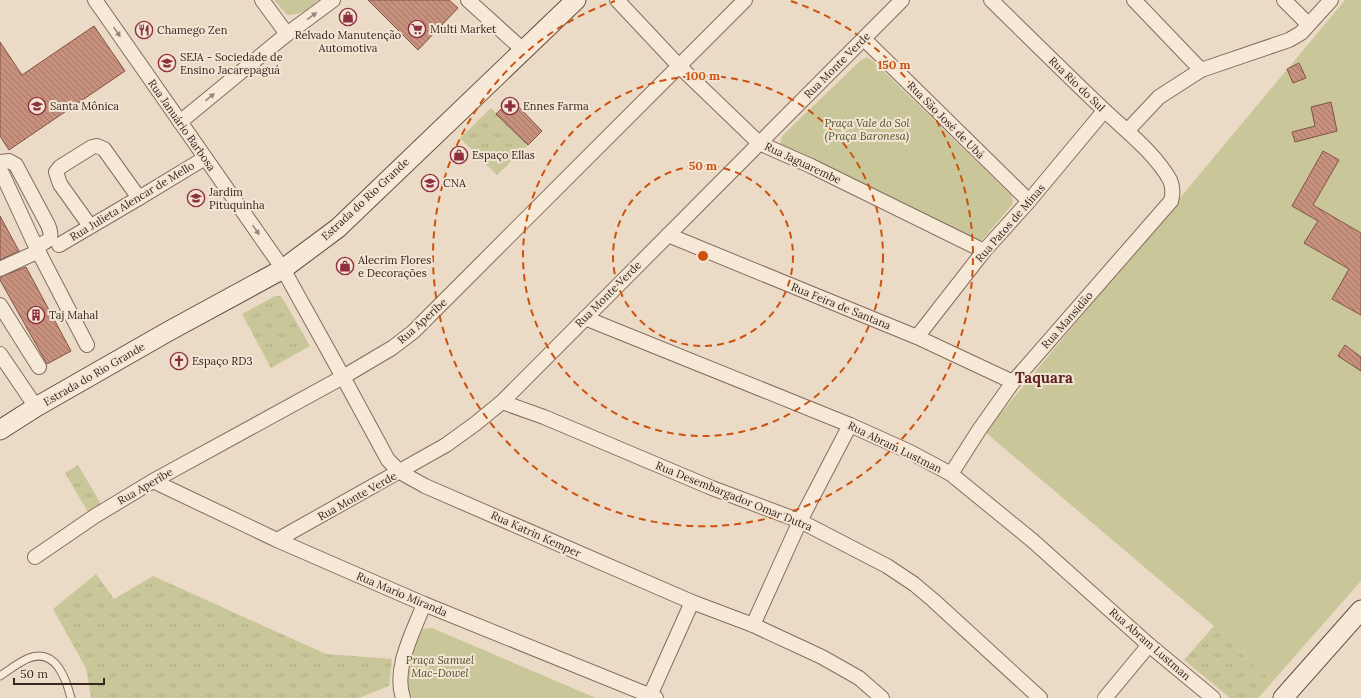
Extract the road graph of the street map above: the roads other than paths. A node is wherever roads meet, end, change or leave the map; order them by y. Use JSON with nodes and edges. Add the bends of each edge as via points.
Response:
{"nodes":[{"id":1,"x":95,"y":0,"type":"edge"},
{"id":2,"x":262,"y":0,"type":"edge"},
{"id":3,"x":333,"y":0,"type":"edge"},
{"id":4,"x":468,"y":0,"type":"edge"},
{"id":5,"x":576,"y":0,"type":"edge"},
{"id":6,"x":617,"y":0,"type":"edge"},
{"id":7,"x":745,"y":0,"type":"edge"},
{"id":8,"x":902,"y":0,"type":"edge"},
{"id":9,"x":991,"y":0,"type":"edge"},
{"id":10,"x":1134,"y":0,"type":"edge"},
{"id":11,"x":1284,"y":0,"type":"edge"},
{"id":12,"x":1331,"y":0,"type":"edge"},
{"id":13,"x":1308,"y":24,"type":"junction"},
{"id":14,"x":287,"y":34,"type":"junction"},
{"id":15,"x":864,"y":39,"type":"junction"},
{"id":16,"x":523,"y":50,"type":"junction"},
{"id":17,"x":679,"y":66,"type":"junction"},
{"id":18,"x":1201,"y":70,"type":"junction"},
{"id":19,"x":1104,"y":111,"type":"junction"},
{"id":20,"x":180,"y":122,"type":"junction"},
{"id":21,"x":1128,"y":130,"type":"junction"},
{"id":22,"x":759,"y":143,"type":"junction"},
{"id":23,"x":205,"y":158,"type":"junction"},
{"id":24,"x":0,"y":162,"type":"edge"},
{"id":25,"x":1162,"y":168,"type":"joint"},
{"id":26,"x":0,"y":169,"type":"edge"},
{"id":27,"x":139,"y":198,"type":"junction"},
{"id":28,"x":1029,"y":201,"type":"junction"},
{"id":29,"x":90,"y":226,"type":"junction"},
{"id":30,"x":668,"y":235,"type":"junction"},
{"id":31,"x":59,"y":245,"type":"dead end"},
{"id":32,"x":38,"y":249,"type":"junction"},
{"id":33,"x":984,"y":252,"type":"junction"},
{"id":34,"x":0,"y":269,"type":"edge"},
{"id":35,"x":283,"y":269,"type":"junction"},
{"id":36,"x":0,"y":305,"type":"edge"},
{"id":37,"x":585,"y":318,"type":"junction"},
{"id":38,"x":917,"y":337,"type":"junction"},
{"id":39,"x":87,"y":345,"type":"dead end"},
{"id":40,"x":0,"y":354,"type":"edge"},
{"id":41,"x":39,"y":367,"type":"dead end"},
{"id":42,"x":343,"y":377,"type":"junction"},
{"id":43,"x":1013,"y":382,"type":"junction"},
{"id":44,"x":502,"y":402,"type":"junction"},
{"id":45,"x":36,"y":406,"type":"junction"},
{"id":46,"x":850,"y":425,"type":"junction"},
{"id":47,"x":0,"y":430,"type":"edge"},
{"id":48,"x":400,"y":472,"type":"junction"},
{"id":49,"x":950,"y":474,"type":"junction"},
{"id":50,"x":153,"y":481,"type":"junction"},
{"id":51,"x":800,"y":521,"type":"junction"},
{"id":52,"x":277,"y":540,"type":"junction"},
{"id":53,"x":35,"y":557,"type":"dead end"},
{"id":54,"x":692,"y":602,"type":"junction"},
{"id":55,"x":424,"y":604,"type":"junction"},
{"id":56,"x":1361,"y":610,"type":"edge"},
{"id":57,"x":753,"y":625,"type":"junction"},
{"id":58,"x":1149,"y":645,"type":"junction"},
{"id":59,"x":0,"y":676,"type":"edge"},
{"id":60,"x":652,"y":697,"type":"edge"},
{"id":61,"x":72,"y":698,"type":"edge"},
{"id":62,"x":403,"y":698,"type":"edge"},
{"id":63,"x":882,"y":698,"type":"edge"},
{"id":64,"x":1040,"y":698,"type":"edge"},
{"id":65,"x":1105,"y":698,"type":"edge"},
{"id":66,"x":1213,"y":698,"type":"edge"},
{"id":67,"x":1283,"y":698,"type":"edge"}],
"edges":[{"from":1,"to":20,"type":"street","name":"Rua Januário Barbosa","one_way":true},
{"from":2,"to":14,"type":"street"},
{"from":14,"to":3,"type":"street","one_way":true},
{"from":4,"to":16,"type":"street"},
{"from":5,"to":16,"type":"main road","name":"Estrada do Rio Grande"},
{"from":6,"to":17,"type":"street","name":"Rua Jaguarembe"},
{"from":7,"to":17,"type":"street","name":"Rua Aperibe"},
{"from":8,"to":15,"type":"street","name":"Rua Monte Verde"},
{"from":9,"to":19,"type":"street","name":"Rua Rio do Sul"},
{"from":10,"to":18,"type":"street"},
{"from":11,"to":13,"type":"street"},
{"from":12,"to":13,"type":"street"},
{"from":13,"to":18,"type":"street","via":[[1301,33],[1289,40]]},
{"from":20,"to":14,"type":"street","one_way":true},
{"from":15,"to":22,"type":"street","name":"Rua Monte Verde"},
{"from":15,"to":28,"type":"street","name":"Rua São José de Ubá"},
{"from":16,"to":35,"type":"main road","name":"Estrada do Rio Grande","via":[[338,228]]},
{"from":17,"to":22,"type":"street","name":"Rua Jaguarembe"},
{"from":17,"to":42,"type":"street","name":"Rua Aperibe","via":[[413,332],[392,348]]},
{"from":18,"to":21,"type":"street","via":[[1159,97]]},
{"from":19,"to":21,"type":"street","name":"Rua Rio do Sul"},
{"from":19,"to":28,"type":"street","name":"Rua Patos de Minas"},
{"from":20,"to":23,"type":"street","name":"Rua Januário Barbosa"},
{"from":21,"to":25,"type":"street","name":"Rua Rio do Sul"},
{"from":22,"to":30,"type":"street","name":"Rua Monte Verde"},
{"from":22,"to":33,"type":"street","name":"Rua Jaguarembe"},
{"from":23,"to":27,"type":"street","name":"Rua Julieta Alencar de Mello"},
{"from":23,"to":35,"type":"street","name":"Rua Januário Barbosa","one_way":true},
{"from":24,"to":32,"type":"street","via":[[9,161],[16,165],[48,225],[50,238]]},
{"from":25,"to":43,"type":"street","name":"Rua Mansidão","via":[[1172,185],[1171,201]]},
{"from":26,"to":32,"type":"street"},
{"from":27,"to":29,"type":"street","name":"Rua Julieta Alencar de Mello"},
{"from":27,"to":29,"type":"street","via":[[102,147],[92,147],[56,172],[60,184]]},
{"from":28,"to":33,"type":"street","name":"Rua Patos de Minas"},
{"from":29,"to":31,"type":"street","name":"Rua Julieta Alencar de Mello"},
{"from":30,"to":37,"type":"street","name":"Rua Monte Verde"},
{"from":30,"to":38,"type":"street","name":"Rua Feira de Santana"},
{"from":32,"to":34,"type":"street"},
{"from":32,"to":39,"type":"street"},
{"from":33,"to":38,"type":"street","name":"Rua Patos de Minas"},
{"from":35,"to":42,"type":"street","name":"Rua Katrin Kemper"},
{"from":35,"to":45,"type":"main road","name":"Estrada do Rio Grande"},
{"from":36,"to":41,"type":"street"},
{"from":37,"to":44,"type":"street","name":"Rua Monte Verde"},
{"from":37,"to":46,"type":"street","name":"Rua Abram Lustman"},
{"from":38,"to":43,"type":"street","name":"Rua Feira de Santana"},
{"from":40,"to":45,"type":"street"},
{"from":42,"to":48,"type":"street","name":"Rua Katrin Kemper","via":[[388,460]]},
{"from":42,"to":50,"type":"street","name":"Rua Aperibe"},
{"from":43,"to":49,"type":"street","name":"Rua Mansidão"},
{"from":44,"to":48,"type":"street","name":"Rua Monte Verde","via":[[446,445]]},
{"from":44,"to":51,"type":"street","name":"Rua Desembargador Omar Dutra"},
{"from":45,"to":47,"type":"main road","name":"Estrada do Rio Grande"},
{"from":46,"to":49,"type":"street","name":"Rua Abram Lustman","via":[[910,452]]},
{"from":46,"to":51,"type":"street"},
{"from":48,"to":52,"type":"street","name":"Rua Monte Verde"},
{"from":48,"to":54,"type":"street","name":"Rua Katrin Kemper","via":[[425,486]]},
{"from":49,"to":58,"type":"street","name":"Rua Abram Lustman","via":[[1033,541]]},
{"from":50,"to":52,"type":"street","name":"Rua Mario Miranda"},
{"from":50,"to":53,"type":"street","name":"Rua Aperibe"},
{"from":51,"to":57,"type":"street"},
{"from":51,"to":64,"type":"street","name":"Rua Desembargador Omar Dutra","via":[[887,566],[914,584]]},
{"from":52,"to":55,"type":"street","name":"Rua Mario Miranda"},
{"from":54,"to":57,"type":"street","name":"Rua Katrin Kemper"},
{"from":54,"to":60,"type":"street"},
{"from":55,"to":60,"type":"street","name":"Rua Mario Miranda"},
{"from":55,"to":62,"type":"street","via":[[402,661],[399,680]]},
{"from":56,"to":67,"type":"main road"},
{"from":57,"to":63,"type":"street","name":"Rua Katrin Kemper","via":[[822,657],[859,678]]},
{"from":58,"to":65,"type":"street"},
{"from":58,"to":66,"type":"street","name":"Rua Abram Lustman"},
{"from":59,"to":61,"type":"lane","via":[[31,657],[43,656],[60,668]]}]}
